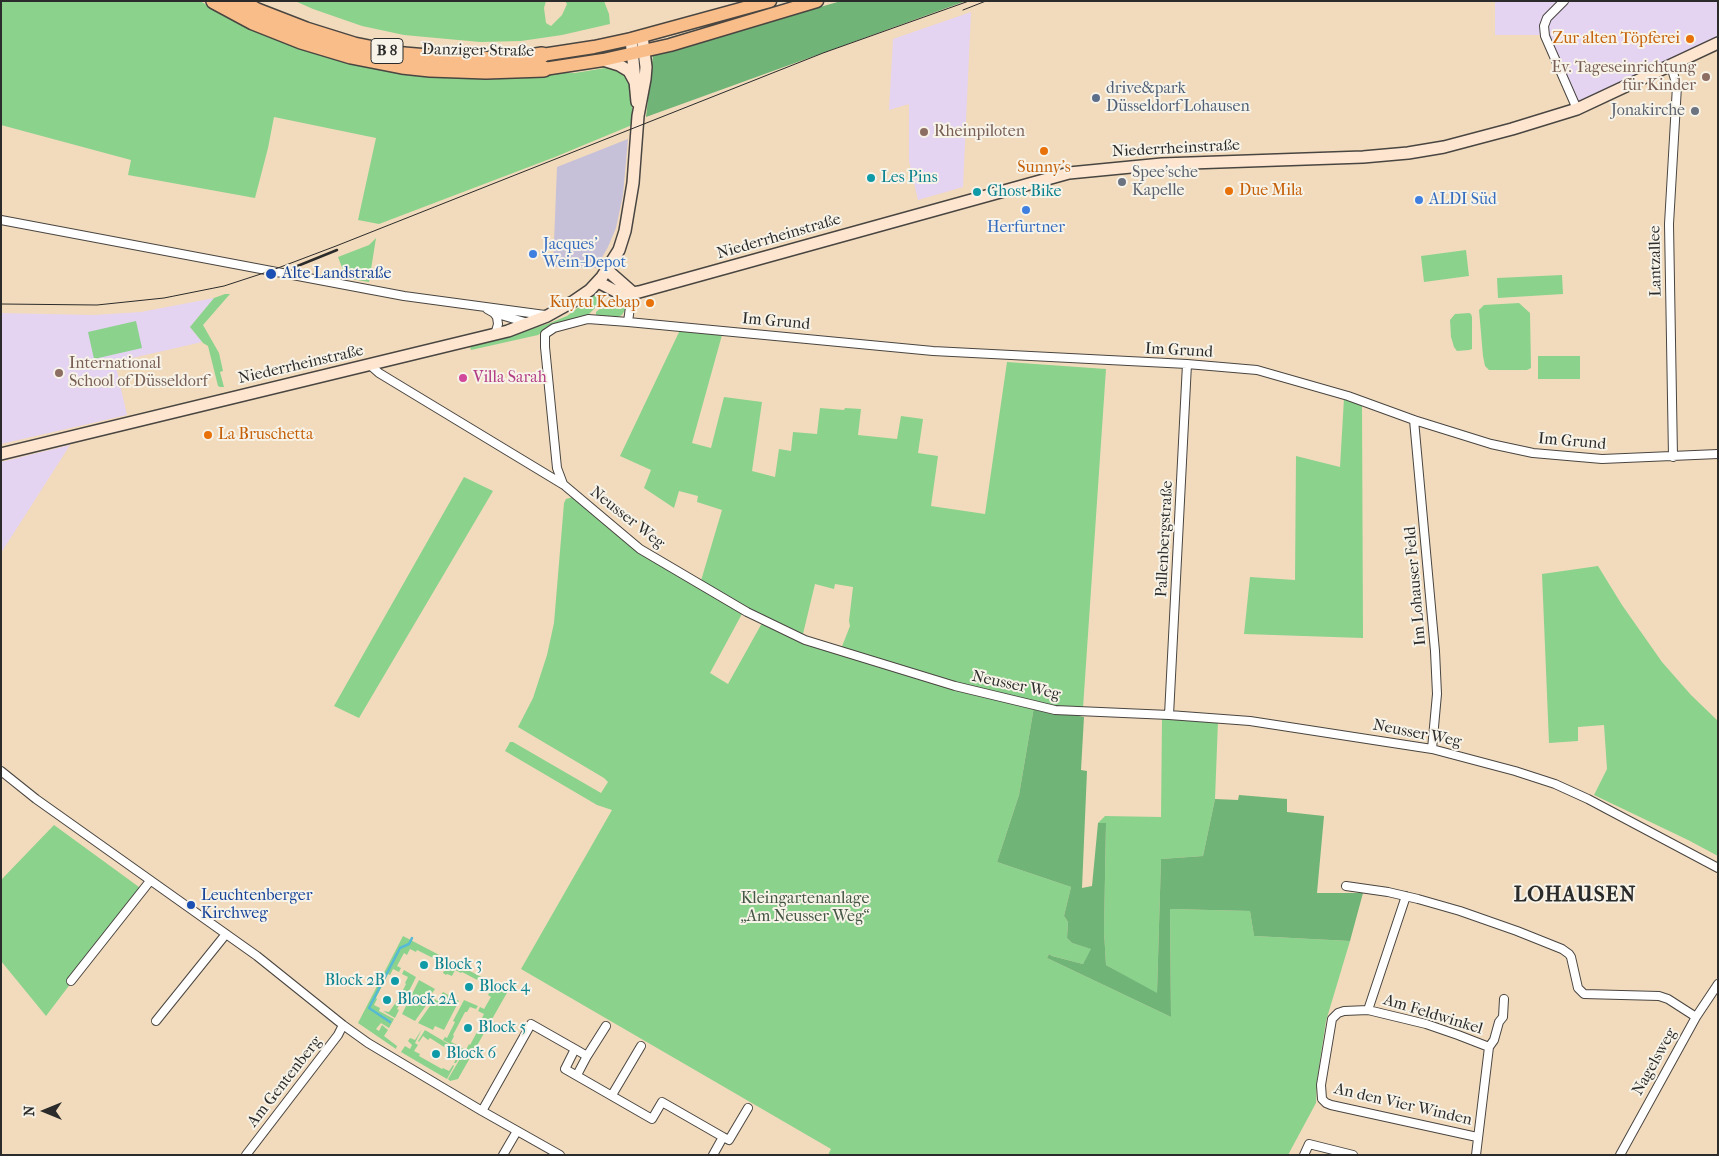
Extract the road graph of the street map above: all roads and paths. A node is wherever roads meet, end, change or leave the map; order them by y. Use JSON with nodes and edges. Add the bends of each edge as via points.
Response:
{"nodes":[{"id":1,"x":214,"y":1,"type":"edge"},
{"id":2,"x":239,"y":1,"type":"edge"},
{"id":3,"x":770,"y":1,"type":"edge"},
{"id":4,"x":817,"y":1,"type":"edge"},
{"id":5,"x":1564,"y":1,"type":"edge"},
{"id":6,"x":636,"y":38,"type":"junction"},
{"id":7,"x":1718,"y":44,"type":"edge"},
{"id":8,"x":639,"y":52,"type":"junction"},
{"id":9,"x":603,"y":60,"type":"junction"},
{"id":10,"x":543,"y":62,"type":"junction"},
{"id":11,"x":1671,"y":66,"type":"junction"},
{"id":12,"x":636,"y":84,"type":"junction"},
{"id":13,"x":1577,"y":109,"type":"junction"},
{"id":14,"x":638,"y":116,"type":"junction"},
{"id":15,"x":1,"y":220,"type":"edge"},
{"id":16,"x":607,"y":270,"type":"junction"},
{"id":17,"x":598,"y":282,"type":"junction"},
{"id":18,"x":632,"y":292,"type":"junction"},
{"id":19,"x":484,"y":307,"type":"junction"},
{"id":20,"x":494,"y":313,"type":"junction"},
{"id":21,"x":547,"y":316,"type":"junction"},
{"id":22,"x":628,"y":322,"type":"junction"},
{"id":23,"x":528,"y":323,"type":"junction"},
{"id":24,"x":495,"y":334,"type":"junction"},
{"id":25,"x":1187,"y":364,"type":"junction"},
{"id":26,"x":370,"y":365,"type":"junction"},
{"id":27,"x":1414,"y":420,"type":"junction"},
{"id":28,"x":1,"y":454,"type":"edge"},
{"id":29,"x":1718,"y":454,"type":"edge"},
{"id":30,"x":1673,"y":457,"type":"junction"},
{"id":31,"x":564,"y":485,"type":"junction"},
{"id":32,"x":1169,"y":714,"type":"junction"},
{"id":33,"x":1432,"y":749,"type":"junction"},
{"id":34,"x":1,"y":771,"type":"edge"},
{"id":35,"x":1718,"y":868,"type":"edge"},
{"id":36,"x":150,"y":881,"type":"junction"},
{"id":37,"x":1346,"y":886,"type":"dead end"},
{"id":38,"x":1406,"y":896,"type":"junction"},
{"id":39,"x":226,"y":934,"type":"junction"},
{"id":40,"x":71,"y":981,"type":"dead end"},
{"id":41,"x":1718,"y":984,"type":"edge"},
{"id":42,"x":1504,"y":999,"type":"dead end"},
{"id":43,"x":1368,"y":1010,"type":"junction"},
{"id":44,"x":1696,"y":1017,"type":"junction"},
{"id":45,"x":156,"y":1021,"type":"dead end"},
{"id":46,"x":343,"y":1025,"type":"junction"},
{"id":47,"x":606,"y":1026,"type":"dead end"},
{"id":48,"x":641,"y":1046,"type":"dead end"},
{"id":49,"x":1490,"y":1047,"type":"junction"},
{"id":50,"x":575,"y":1049,"type":"junction"},
{"id":51,"x":587,"y":1056,"type":"junction"},
{"id":52,"x":577,"y":1075,"type":"junction"},
{"id":53,"x":612,"y":1095,"type":"junction"},
{"id":54,"x":1322,"y":1099,"type":"joint"},
{"id":55,"x":748,"y":1108,"type":"dead end"},
{"id":56,"x":482,"y":1111,"type":"junction"},
{"id":57,"x":517,"y":1131,"type":"junction"},
{"id":58,"x":1477,"y":1136,"type":"junction"},
{"id":59,"x":723,"y":1137,"type":"junction"},
{"id":60,"x":246,"y":1155,"type":"edge"},
{"id":61,"x":503,"y":1155,"type":"edge"},
{"id":62,"x":560,"y":1155,"type":"edge"},
{"id":63,"x":713,"y":1155,"type":"edge"},
{"id":64,"x":1304,"y":1155,"type":"edge"},
{"id":65,"x":1353,"y":1155,"type":"edge"},
{"id":66,"x":1476,"y":1155,"type":"edge"},
{"id":67,"x":1620,"y":1155,"type":"edge"}],
"edges":[{"from":1,"to":10,"type":"highway","name":"Danziger Straße","number":"B 8","via":[[253,22],[301,41],[402,66],[502,71]]},
{"from":2,"to":10,"type":"highway","name":"Danziger Straße","number":"B 8","via":[[306,30],[354,45],[404,55],[464,60],[517,58]]},
{"from":3,"to":6,"type":"main road","name":"Danziger Straße","number":"B 8"},
{"from":4,"to":8,"type":"main road","name":"Danziger Straße","number":"B 8"},
{"from":5,"to":13,"type":"street","via":[[1547,18],[1545,36]]},
{"from":6,"to":8,"type":"street"},
{"from":6,"to":10,"type":"main road","name":"Danziger Straße","number":"B 8"},
{"from":7,"to":11,"type":"street","name":"Niederrheinstraße"},
{"from":8,"to":9,"type":"main road","name":"Danziger Straße","number":"B 8"},
{"from":8,"to":12,"type":"street"},
{"from":8,"to":14,"type":"street","via":[[646,79]]},
{"from":9,"to":10,"type":"main road","name":"Danziger Straße","number":"B 8"},
{"from":9,"to":12,"type":"street","via":[[629,72]]},
{"from":11,"to":13,"type":"street","name":"Niederrheinstraße"},
{"from":11,"to":30,"type":"street","name":"Lantzallee","via":[[1677,86],[1669,224]]},
{"from":12,"to":14,"type":"street"},
{"from":13,"to":18,"type":"street","name":"Niederrheinstraße","via":[[1472,140],[1408,153],[1162,164],[1069,174]]},
{"from":14,"to":16,"type":"street","via":[[626,231]]},
{"from":15,"to":19,"type":"street","via":[[342,286]]},
{"from":16,"to":17,"type":"street","name":"Niederrheinstraße"},
{"from":16,"to":18,"type":"street"},
{"from":17,"to":18,"type":"street","name":"Niederrheinstraße","via":[[619,293]]},
{"from":17,"to":21,"type":"street","name":"Niederrheinstraße"},
{"from":18,"to":22,"type":"street"},
{"from":19,"to":20,"type":"street"},
{"from":19,"to":21,"type":"street"},
{"from":20,"to":23,"type":"street"},
{"from":20,"to":24,"type":"street","via":[[498,324]]},
{"from":21,"to":23,"type":"street","name":"Niederrheinstraße"},
{"from":22,"to":25,"type":"street","name":"Im Grund","via":[[933,351]]},
{"from":22,"to":31,"type":"street","via":[[588,319],[546,332],[557,468]]},
{"from":23,"to":24,"type":"street","name":"Niederrheinstraße"},
{"from":24,"to":26,"type":"street","name":"Niederrheinstraße"},
{"from":25,"to":27,"type":"street","name":"Im Grund","via":[[1258,370],[1348,396]]},
{"from":25,"to":32,"type":"street","name":"Pallenbergstraße"},
{"from":26,"to":28,"type":"street","name":"Niederrheinstraße"},
{"from":26,"to":31,"type":"street","name":"Neusser Weg"},
{"from":27,"to":30,"type":"street","name":"Im Grund","via":[[1491,444],[1533,453],[1602,459]]},
{"from":27,"to":33,"type":"street","name":"Im Lohauser Feld","via":[[1435,651],[1437,694]]},
{"from":29,"to":30,"type":"street","name":"Im Grund"},
{"from":31,"to":32,"type":"street","name":"Neusser Weg","via":[[640,549],[747,612],[805,640],[955,686],[1055,710]]},
{"from":32,"to":33,"type":"street","name":"Neusser Weg","via":[[1250,721]]},
{"from":33,"to":35,"type":"street","name":"Neusser Weg","via":[[1555,784]]},
{"from":34,"to":36,"type":"street"},
{"from":36,"to":39,"type":"street"},
{"from":36,"to":40,"type":"street"},
{"from":37,"to":38,"type":"street"},
{"from":38,"to":43,"type":"street"},
{"from":38,"to":44,"type":"street","via":[[1460,911],[1564,950],[1571,957],[1578,988],[1584,994],[1659,996]]},
{"from":39,"to":45,"type":"street"},
{"from":39,"to":46,"type":"street"},
{"from":41,"to":44,"type":"street","name":"Nagelsweg"},
{"from":42,"to":49,"type":"street","name":"Am Feldwinkel","via":[[1503,1017]]},
{"from":43,"to":49,"type":"street","name":"Am Feldwinkel","via":[[1426,1024]]},
{"from":43,"to":54,"type":"street","name":"Am Feldwinkel","via":[[1344,1011],[1332,1019],[1321,1085]]},
{"from":44,"to":67,"type":"street","name":"Nagelsweg"},
{"from":46,"to":56,"type":"street"},
{"from":46,"to":60,"type":"street","name":"Am Gentenberg"},
{"from":47,"to":51,"type":"street"},
{"from":48,"to":53,"type":"street"},
{"from":49,"to":58,"type":"street","name":"Am Feldwinkel"},
{"from":50,"to":51,"type":"street"},
{"from":50,"to":52,"type":"street","via":[[565,1069]]},
{"from":50,"to":56,"type":"street","via":[[531,1024]]},
{"from":51,"to":52,"type":"street"},
{"from":52,"to":53,"type":"street"},
{"from":53,"to":59,"type":"street","via":[[652,1119],[662,1102]]},
{"from":54,"to":58,"type":"street","name":"An den Vier Winden","via":[[1331,1105]]},
{"from":55,"to":59,"type":"street","via":[[729,1140]]},
{"from":56,"to":57,"type":"street"},
{"from":57,"to":61,"type":"street"},
{"from":57,"to":62,"type":"street"},
{"from":58,"to":66,"type":"street","name":"Am Feldwinkel"},
{"from":59,"to":63,"type":"street"},
{"from":64,"to":65,"type":"street","via":[[1309,1144]]}]}
